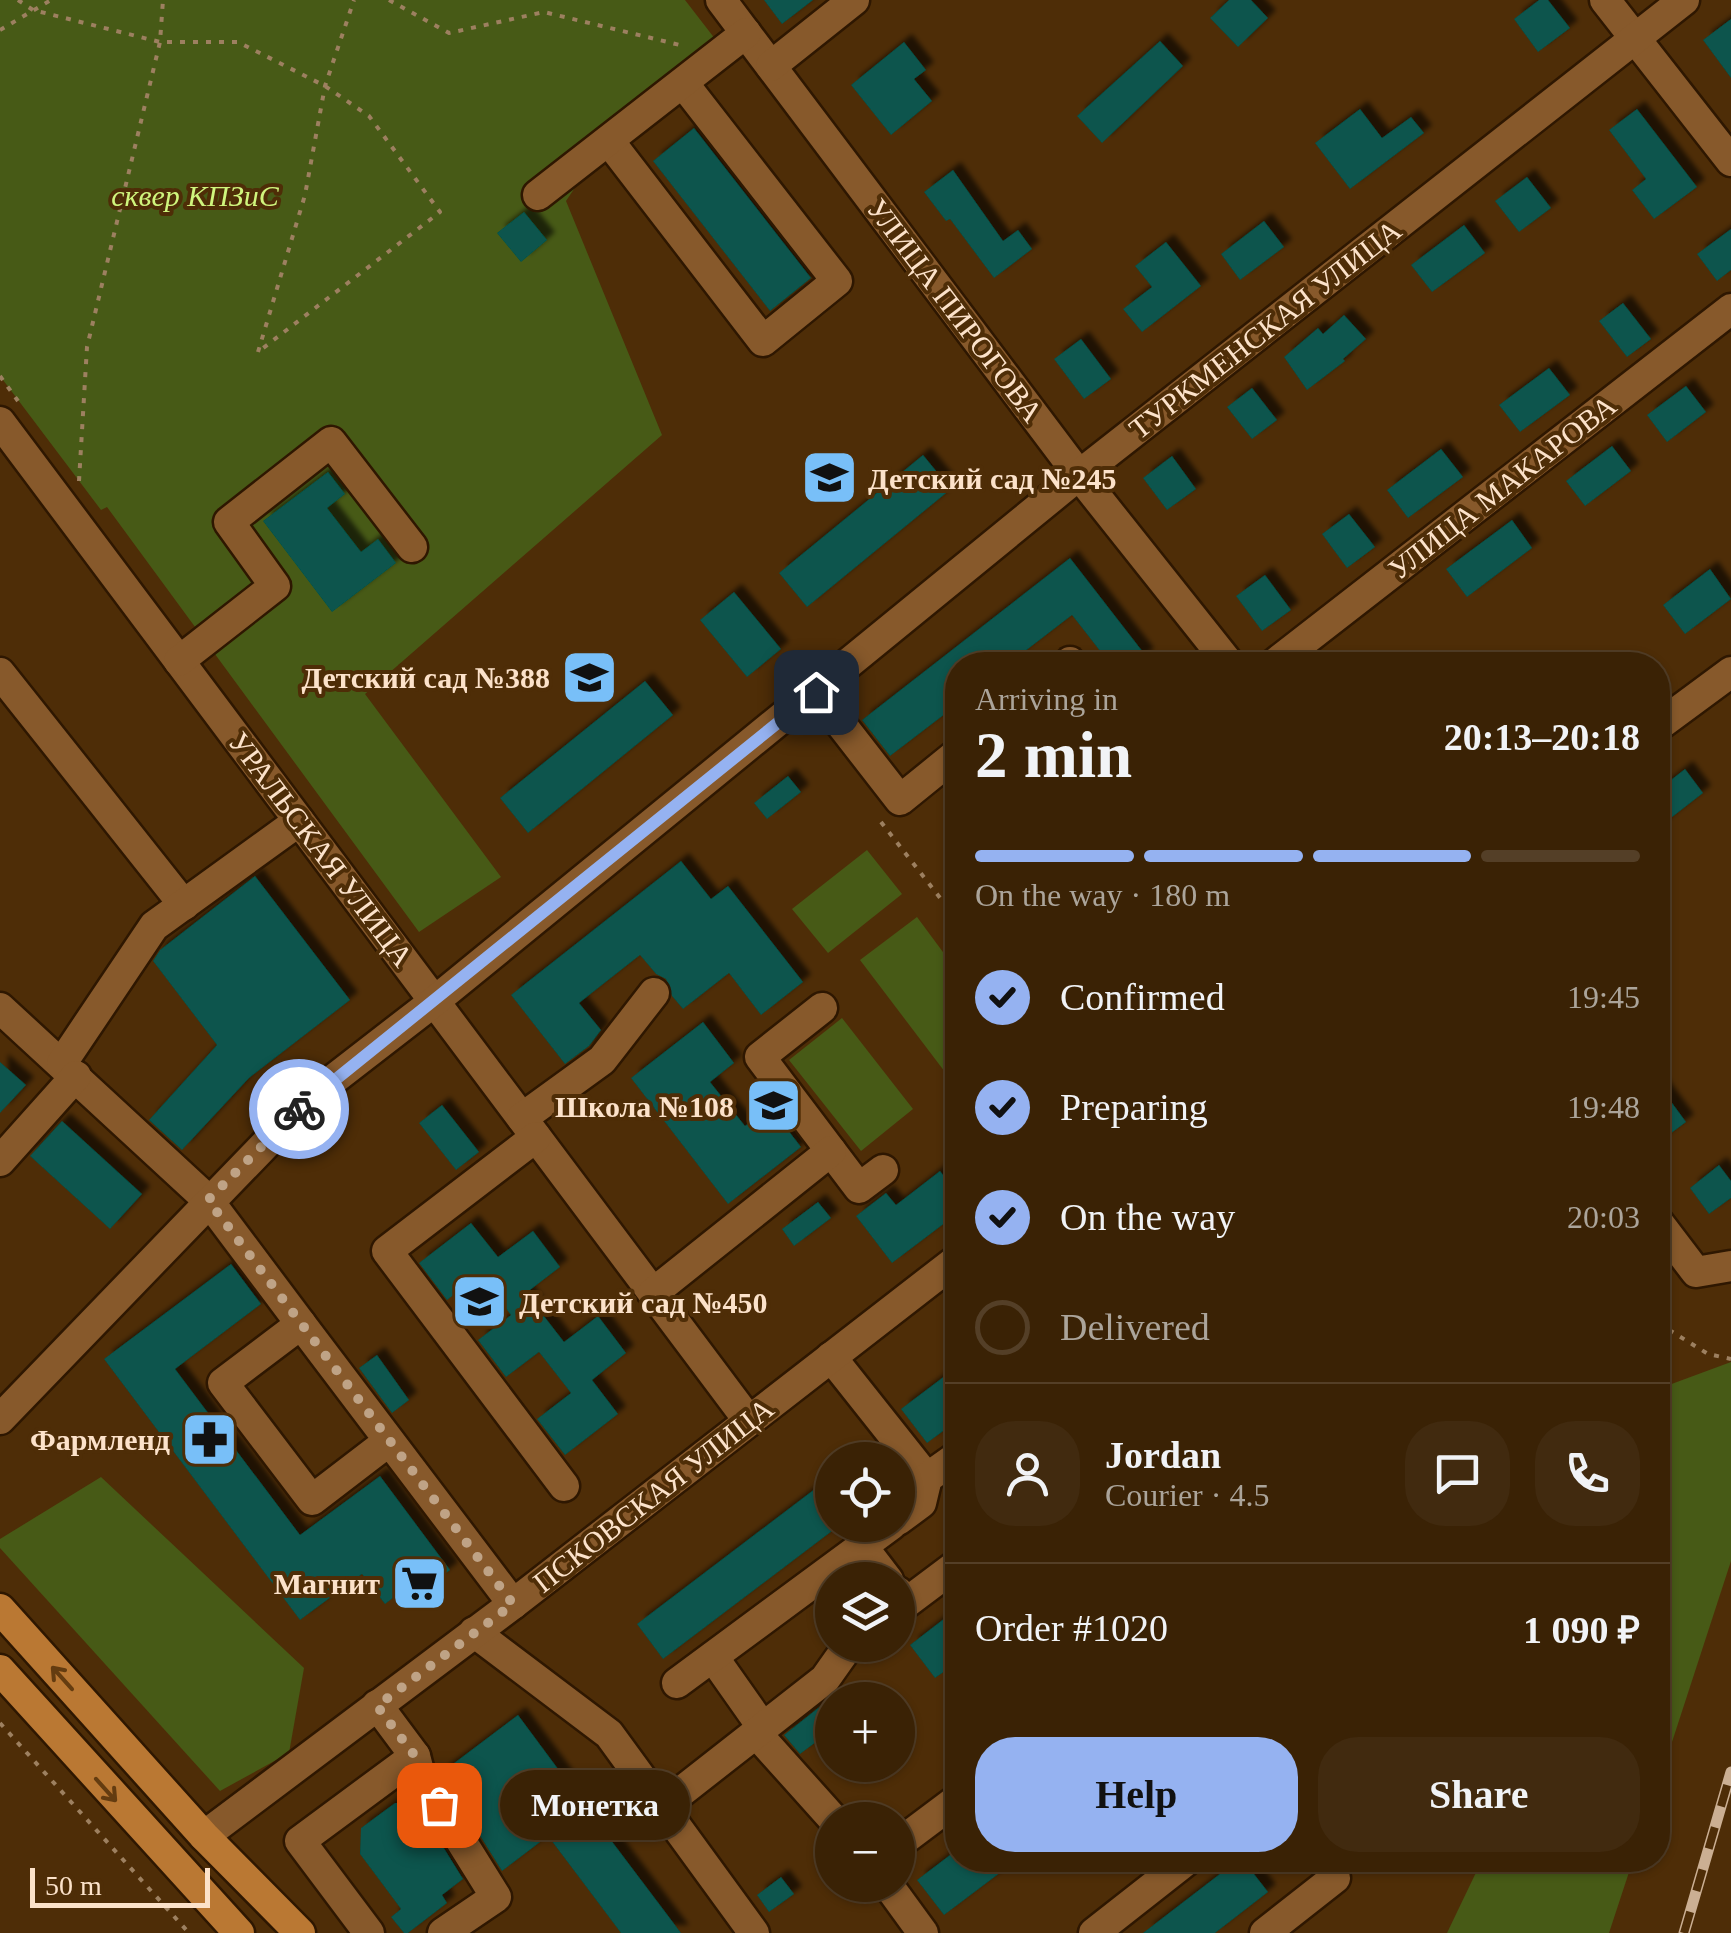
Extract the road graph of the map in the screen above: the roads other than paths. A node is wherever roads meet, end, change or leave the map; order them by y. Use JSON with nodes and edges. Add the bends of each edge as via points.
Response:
{"nodes":[{"id":1,"x":720,"y":0,"type":"edge"},
{"id":2,"x":854,"y":0,"type":"edge"},
{"id":3,"x":1605,"y":0,"type":"edge"},
{"id":4,"x":1684,"y":0,"type":"edge"},
{"id":5,"x":746,"y":33,"type":"junction"},
{"id":6,"x":1634,"y":39,"type":"junction"},
{"id":7,"x":771,"y":66,"type":"junction"},
{"id":8,"x":683,"y":83,"type":"junction"},
{"id":9,"x":609,"y":141,"type":"junction"},
{"id":10,"x":1731,"y":161,"type":"edge"},
{"id":11,"x":538,"y":195,"type":"dead end"},
{"id":12,"x":1731,"y":309,"type":"edge"},
{"id":13,"x":0,"y":422,"type":"edge"},
{"id":14,"x":1079,"y":475,"type":"junction"},
{"id":15,"x":412,"y":547,"type":"dead end"},
{"id":16,"x":1220,"y":652,"type":"edge"},
{"id":17,"x":1290,"y":652,"type":"edge"},
{"id":18,"x":179,"y":661,"type":"junction"},
{"id":19,"x":1731,"y":672,"type":"edge"},
{"id":20,"x":0,"y":673,"type":"edge"},
{"id":21,"x":816,"y":692,"type":"junction"},
{"id":22,"x":1670,"y":717,"type":"edge"},
{"id":23,"x":945,"y":764,"type":"edge"},
{"id":24,"x":300,"y":821,"type":"junction"},
{"id":25,"x":184,"y":905,"type":"junction"},
{"id":26,"x":654,"y":993,"type":"dead end"},
{"id":27,"x":436,"y":1000,"type":"junction"},
{"id":28,"x":0,"y":1008,"type":"edge"},
{"id":29,"x":822,"y":1008,"type":"dead end"},
{"id":30,"x":69,"y":1069,"type":"junction"},
{"id":31,"x":529,"y":1128,"type":"junction"},
{"id":32,"x":831,"y":1151,"type":"junction"},
{"id":33,"x":0,"y":1161,"type":"edge"},
{"id":34,"x":883,"y":1170,"type":"dead end"},
{"id":35,"x":208,"y":1200,"type":"junction"},
{"id":36,"x":1670,"y":1238,"type":"edge"},
{"id":37,"x":1731,"y":1266,"type":"edge"},
{"id":38,"x":945,"y":1269,"type":"edge"},
{"id":39,"x":653,"y":1293,"type":"junction"},
{"id":40,"x":301,"y":1324,"type":"junction"},
{"id":41,"x":832,"y":1357,"type":"junction"},
{"id":42,"x":0,"y":1420,"type":"edge"},
{"id":43,"x":749,"y":1421,"type":"junction"},
{"id":44,"x":390,"y":1440,"type":"junction"},
{"id":45,"x":945,"y":1465,"type":"edge"},
{"id":46,"x":927,"y":1478,"type":"junction"},
{"id":47,"x":564,"y":1486,"type":"dead end"},
{"id":48,"x":915,"y":1507,"type":"edge"},
{"id":49,"x":868,"y":1542,"type":"edge"},
{"id":50,"x":862,"y":1546,"type":"junction"},
{"id":51,"x":874,"y":1562,"type":"edge"},
{"id":52,"x":945,"y":1574,"type":"edge"},
{"id":53,"x":915,"y":1596,"type":"edge"},
{"id":54,"x":513,"y":1604,"type":"junction"},
{"id":55,"x":0,"y":1609,"type":"edge"},
{"id":56,"x":474,"y":1632,"type":"junction"},
{"id":57,"x":713,"y":1657,"type":"junction"},
{"id":58,"x":837,"y":1662,"type":"edge"},
{"id":59,"x":0,"y":1670,"type":"edge"},
{"id":60,"x":677,"y":1683,"type":"dead end"},
{"id":61,"x":377,"y":1706,"type":"junction"},
{"id":62,"x":760,"y":1730,"type":"junction"},
{"id":63,"x":415,"y":1756,"type":"junction"},
{"id":64,"x":819,"y":1802,"type":"edge"},
{"id":65,"x":663,"y":1806,"type":"junction"},
{"id":66,"x":945,"y":1809,"type":"edge"},
{"id":67,"x":915,"y":1831,"type":"edge"},
{"id":68,"x":204,"y":1836,"type":"junction"},
{"id":69,"x":1172,"y":1872,"type":"edge"},
{"id":70,"x":1335,"y":1878,"type":"dead end"},
{"id":71,"x":900,"y":1902,"type":"edge"},
{"id":72,"x":239,"y":1933,"type":"edge"},
{"id":73,"x":300,"y":1933,"type":"edge"},
{"id":74,"x":368,"y":1933,"type":"edge"},
{"id":75,"x":444,"y":1933,"type":"edge"},
{"id":76,"x":754,"y":1933,"type":"edge"},
{"id":77,"x":922,"y":1933,"type":"edge"},
{"id":78,"x":1094,"y":1933,"type":"edge"},
{"id":79,"x":1265,"y":1933,"type":"edge"}],
"edges":[{"from":1,"to":5,"type":"street","name":"УЛИЦА ПИРОГОВА"},
{"from":2,"to":7,"type":"street"},
{"from":3,"to":6,"type":"street"},
{"from":4,"to":6,"type":"street","name":"ТУРКМЕНСКАЯ УЛИЦА"},
{"from":5,"to":7,"type":"street","name":"УЛИЦА ПИРОГОВА"},
{"from":5,"to":8,"type":"street"},
{"from":6,"to":10,"type":"street"},
{"from":6,"to":14,"type":"street","name":"ТУРКМЕНСКАЯ УЛИЦА"},
{"from":7,"to":14,"type":"street","name":"УЛИЦА ПИРОГОВА"},
{"from":8,"to":9,"type":"street"},
{"from":8,"to":9,"type":"street","via":[[837,282],[764,341]]},
{"from":9,"to":11,"type":"street"},
{"from":12,"to":17,"type":"street","name":"УЛИЦА МАКАРОВА"},
{"from":13,"to":18,"type":"street","name":"УРАЛЬСКАЯ УЛИЦА"},
{"from":14,"to":16,"type":"street","name":"УЛИЦА ПИРОГОВА"},
{"from":14,"to":21,"type":"street","name":"ТУРКМЕНСКАЯ УЛИЦА"},
{"from":15,"to":18,"type":"street","via":[[331,442],[228,522],[276,586]]},
{"from":18,"to":24,"type":"street","name":"УРАЛЬСКАЯ УЛИЦА"},
{"from":19,"to":22,"type":"street"},
{"from":20,"to":25,"type":"street"},
{"from":21,"to":23,"type":"street","via":[[900,800]]},
{"from":21,"to":27,"type":"street","name":"ТУРКМЕНСКАЯ УЛИЦА"},
{"from":24,"to":25,"type":"street"},
{"from":24,"to":27,"type":"street","name":"УРАЛЬСКАЯ УЛИЦА"},
{"from":25,"to":30,"type":"street","via":[[154,926]]},
{"from":26,"to":31,"type":"street","via":[[602,1060]]},
{"from":27,"to":31,"type":"street","name":"УРАЛЬСКАЯ УЛИЦА"},
{"from":27,"to":35,"type":"street","name":"ТУРКМЕНСКАЯ УЛИЦА","via":[[312,1096]]},
{"from":28,"to":30,"type":"street"},
{"from":29,"to":32,"type":"street","via":[[760,1057]]},
{"from":30,"to":33,"type":"street"},
{"from":30,"to":35,"type":"street"},
{"from":31,"to":39,"type":"street","name":"УРАЛЬСКАЯ УЛИЦА"},
{"from":31,"to":47,"type":"street","via":[[387,1251]]},
{"from":32,"to":34,"type":"street","via":[[859,1188]]},
{"from":32,"to":39,"type":"street"},
{"from":35,"to":40,"type":"street"},
{"from":35,"to":42,"type":"street","name":"ТУРКМЕНСКАЯ УЛИЦА"},
{"from":36,"to":37,"type":"street","via":[[1696,1272]]},
{"from":38,"to":41,"type":"street","name":"ПСКОВСКАЯ УЛИЦА"},
{"from":39,"to":43,"type":"street","name":"УРАЛЬСКАЯ УЛИЦА"},
{"from":40,"to":44,"type":"street"},
{"from":40,"to":44,"type":"street","via":[[223,1383],[312,1500]]},
{"from":41,"to":43,"type":"street","name":"ПСКОВСКАЯ УЛИЦА"},
{"from":41,"to":46,"type":"street"},
{"from":43,"to":54,"type":"street","name":"ПСКОВСКАЯ УЛИЦА"},
{"from":44,"to":54,"type":"street"},
{"from":45,"to":46,"type":"street"},
{"from":46,"to":48,"type":"street"},
{"from":49,"to":50,"type":"street"},
{"from":50,"to":51,"type":"street"},
{"from":50,"to":57,"type":"street"},
{"from":52,"to":53,"type":"street"},
{"from":54,"to":56,"type":"street","name":"ПСКОВСКАЯ УЛИЦА"},
{"from":68,"to":55,"type":"main road","one_way":true},
{"from":56,"to":61,"type":"street","name":"ПСКОВСКАЯ УЛИЦА"},
{"from":56,"to":65,"type":"street","via":[[609,1734]]},
{"from":57,"to":60,"type":"street"},
{"from":57,"to":62,"type":"street"},
{"from":58,"to":62,"type":"street"},
{"from":59,"to":72,"type":"main road","one_way":true},
{"from":61,"to":63,"type":"street"},
{"from":61,"to":68,"type":"street","name":"ПСКОВСКАЯ УЛИЦА"},
{"from":62,"to":64,"type":"street"},
{"from":62,"to":65,"type":"street"},
{"from":63,"to":74,"type":"street","via":[[300,1842]]},
{"from":63,"to":75,"type":"street","via":[[496,1897]]},
{"from":65,"to":76,"type":"street"},
{"from":66,"to":67,"type":"street"},
{"from":68,"to":73,"type":"main road"},
{"from":69,"to":78,"type":"street"},
{"from":70,"to":79,"type":"street"},
{"from":71,"to":77,"type":"street"}]}
